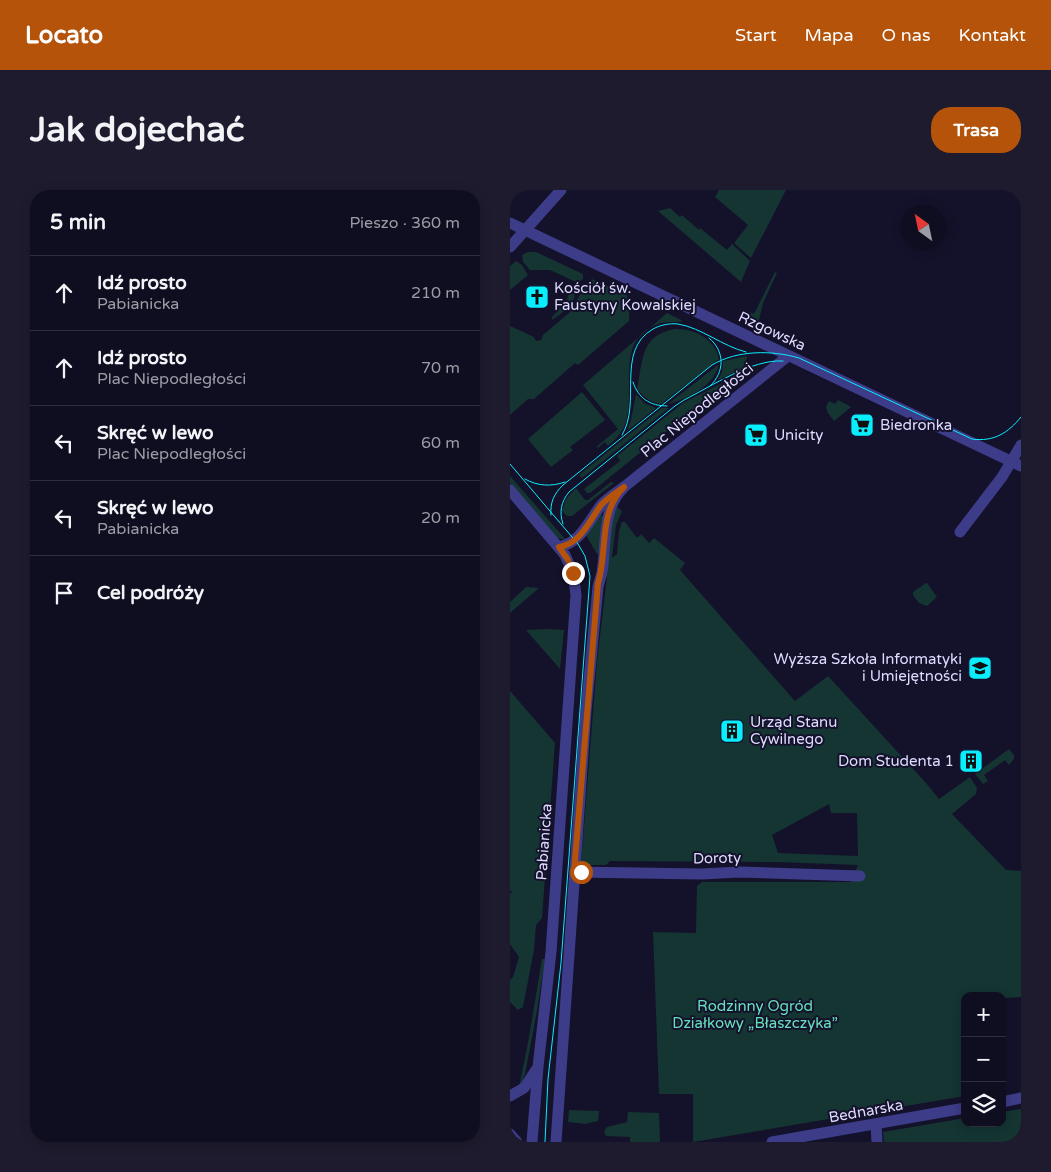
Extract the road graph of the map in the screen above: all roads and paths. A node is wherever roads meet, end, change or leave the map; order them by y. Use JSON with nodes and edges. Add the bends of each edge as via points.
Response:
{"nodes":[{"id":1,"x":561,"y":190,"type":"edge"},
{"id":2,"x":510,"y":223,"type":"edge"},
{"id":3,"x":525,"y":230,"type":"junction"},
{"id":4,"x":510,"y":247,"type":"edge"},
{"id":5,"x":788,"y":356,"type":"junction"},
{"id":6,"x":1021,"y":445,"type":"edge"},
{"id":7,"x":1016,"y":463,"type":"edge"},
{"id":8,"x":624,"y":487,"type":"junction"},
{"id":9,"x":510,"y":490,"type":"edge"},
{"id":10,"x":960,"y":532,"type":"dead end"},
{"id":11,"x":559,"y":547,"type":"junction"},
{"id":12,"x":574,"y":872,"type":"junction"},
{"id":13,"x":860,"y":876,"type":"dead end"},
{"id":14,"x":538,"y":1067,"type":"junction"},
{"id":15,"x":510,"y":1096,"type":"edge"},
{"id":16,"x":1021,"y":1098,"type":"edge"},
{"id":17,"x":1006,"y":1101,"type":"edge"},
{"id":18,"x":961,"y":1109,"type":"edge"},
{"id":19,"x":876,"y":1124,"type":"junction"},
{"id":20,"x":510,"y":1134,"type":"edge"},
{"id":21,"x":517,"y":1142,"type":"edge"},
{"id":22,"x":532,"y":1142,"type":"edge"},
{"id":23,"x":556,"y":1142,"type":"edge"},
{"id":24,"x":772,"y":1142,"type":"edge"},
{"id":25,"x":877,"y":1142,"type":"edge"}],
"edges":[{"from":1,"to":3,"type":"street"},
{"from":2,"to":3,"type":"street","name":"Rzgowska"},
{"from":3,"to":4,"type":"street"},
{"from":3,"to":5,"type":"street","name":"Rzgowska"},
{"from":5,"to":7,"type":"street","name":"Rzgowska"},
{"from":5,"to":8,"type":"street","name":"Plac Niepodległości"},
{"from":6,"to":7,"type":"street"},
{"from":7,"to":10,"type":"street"},
{"from":8,"to":11,"type":"street","name":"Plac Niepodległości","via":[[602,504],[575,541]]},
{"from":8,"to":12,"type":"street","name":"Plac Niepodległości","via":[[610,510],[598,583]]},
{"from":9,"to":11,"type":"street","name":"Pabianicka"},
{"from":11,"to":14,"type":"street","name":"Pabianicka","via":[[573,573],[576,601],[551,952]]},
{"from":12,"to":13,"type":"street","name":"Doroty"},
{"from":12,"to":23,"type":"street"},
{"from":14,"to":15,"type":"street","via":[[524,1088]]},
{"from":14,"to":22,"type":"street","name":"Pabianicka"},
{"from":16,"to":17,"type":"street"},
{"from":18,"to":19,"type":"street","name":"Bednarska"},
{"from":19,"to":24,"type":"street","name":"Bednarska"},
{"from":19,"to":25,"type":"street"},
{"from":20,"to":21,"type":"street"}]}
